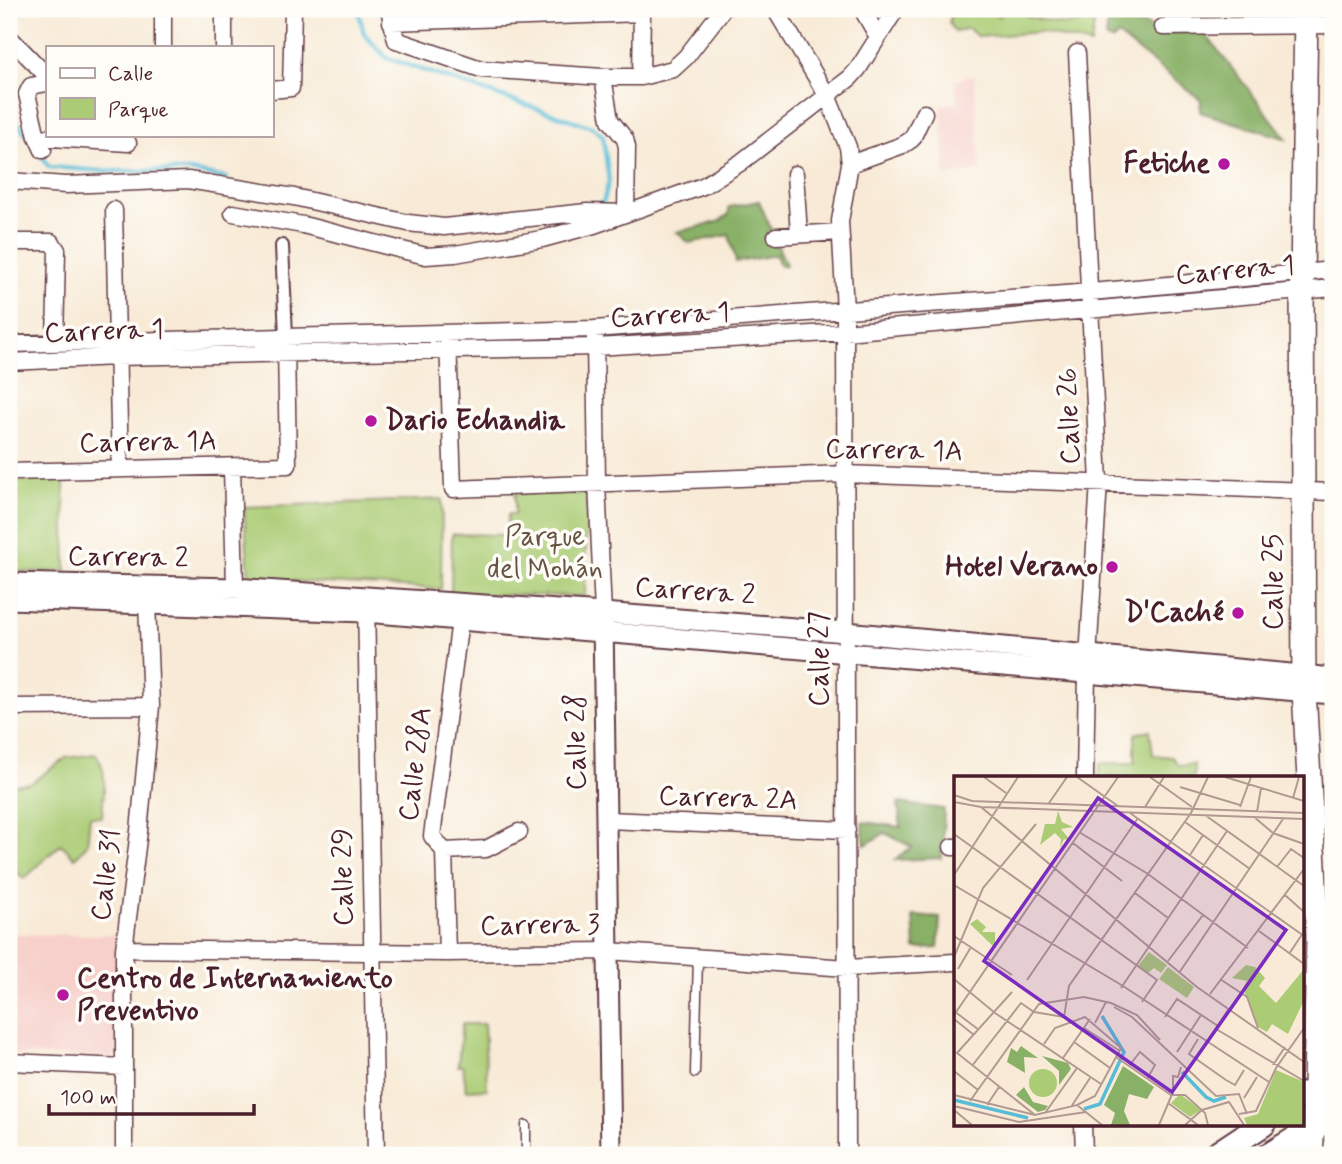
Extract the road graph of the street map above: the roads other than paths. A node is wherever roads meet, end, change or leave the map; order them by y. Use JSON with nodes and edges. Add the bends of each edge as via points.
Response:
{"nodes":[{"id":1,"x":163,"y":9,"type":"edge"},
{"id":2,"x":224,"y":9,"type":"edge"},
{"id":3,"x":293,"y":9,"type":"edge"},
{"id":4,"x":723,"y":9,"type":"edge"},
{"id":5,"x":775,"y":9,"type":"edge"},
{"id":6,"x":862,"y":9,"type":"edge"},
{"id":7,"x":896,"y":9,"type":"edge"},
{"id":8,"x":642,"y":11,"type":"edge"},
{"id":9,"x":390,"y":16,"type":"edge"},
{"id":10,"x":1306,"y":17,"type":"edge"},
{"id":11,"x":1333,"y":25,"type":"edge"},
{"id":12,"x":1163,"y":27,"type":"dead end"},
{"id":13,"x":9,"y":37,"type":"edge"},
{"id":14,"x":878,"y":37,"type":"junction"},
{"id":15,"x":163,"y":46,"type":"edge"},
{"id":16,"x":224,"y":46,"type":"edge"},
{"id":17,"x":1077,"y":53,"type":"dead end"},
{"id":18,"x":46,"y":75,"type":"edge"},
{"id":19,"x":603,"y":77,"type":"junction"},
{"id":20,"x":640,"y":77,"type":"junction"},
{"id":21,"x":46,"y":83,"type":"edge"},
{"id":22,"x":273,"y":90,"type":"edge"},
{"id":23,"x":827,"y":95,"type":"junction"},
{"id":24,"x":924,"y":113,"type":"dead end"},
{"id":25,"x":128,"y":143,"type":"dead end"},
{"id":26,"x":850,"y":164,"type":"junction"},
{"id":27,"x":795,"y":174,"type":"dead end"},
{"id":28,"x":9,"y":181,"type":"edge"},
{"id":29,"x":114,"y":209,"type":"dead end"},
{"id":30,"x":233,"y":213,"type":"dead end"},
{"id":31,"x":626,"y":213,"type":"junction"},
{"id":32,"x":841,"y":232,"type":"junction"},
{"id":33,"x":799,"y":234,"type":"junction"},
{"id":34,"x":776,"y":236,"type":"dead end"},
{"id":35,"x":9,"y":243,"type":"edge"},
{"id":36,"x":282,"y":246,"type":"dead end"},
{"id":37,"x":1333,"y":270,"type":"edge"},
{"id":38,"x":1302,"y":282,"type":"junction"},
{"id":39,"x":1333,"y":288,"type":"edge"},
{"id":40,"x":1091,"y":301,"type":"junction"},
{"id":41,"x":845,"y":310,"type":"junction"},
{"id":42,"x":594,"y":329,"type":"junction"},
{"id":43,"x":845,"y":332,"type":"junction"},
{"id":44,"x":286,"y":336,"type":"junction"},
{"id":45,"x":448,"y":340,"type":"junction"},
{"id":46,"x":55,"y":343,"type":"junction"},
{"id":47,"x":9,"y":344,"type":"edge"},
{"id":48,"x":596,"y":347,"type":"junction"},
{"id":49,"x":116,"y":349,"type":"junction"},
{"id":50,"x":285,"y":353,"type":"junction"},
{"id":51,"x":9,"y":362,"type":"edge"},
{"id":52,"x":232,"y":467,"type":"junction"},
{"id":53,"x":120,"y":469,"type":"junction"},
{"id":54,"x":9,"y":472,"type":"edge"},
{"id":55,"x":846,"y":474,"type":"junction"},
{"id":56,"x":1099,"y":482,"type":"junction"},
{"id":57,"x":597,"y":483,"type":"junction"},
{"id":58,"x":1303,"y":491,"type":"junction"},
{"id":59,"x":1333,"y":492,"type":"edge"},
{"id":60,"x":9,"y":583,"type":"edge"},
{"id":61,"x":235,"y":588,"type":"junction"},
{"id":62,"x":9,"y":599,"type":"edge"},
{"id":63,"x":147,"y":602,"type":"junction"},
{"id":64,"x":366,"y":605,"type":"junction"},
{"id":65,"x":460,"y":620,"type":"junction"},
{"id":66,"x":603,"y":622,"type":"junction"},
{"id":67,"x":846,"y":642,"type":"junction"},
{"id":68,"x":1087,"y":665,"type":"junction"},
{"id":69,"x":1333,"y":678,"type":"edge"},
{"id":70,"x":1304,"y":683,"type":"junction"},
{"id":71,"x":1333,"y":694,"type":"edge"},
{"id":72,"x":9,"y":706,"type":"edge"},
{"id":73,"x":151,"y":706,"type":"junction"},
{"id":74,"x":1085,"y":776,"type":"edge"},
{"id":75,"x":607,"y":820,"type":"junction"},
{"id":76,"x":846,"y":830,"type":"junction"},
{"id":77,"x":519,"y":832,"type":"dead end"},
{"id":78,"x":444,"y":851,"type":"junction"},
{"id":79,"x":1307,"y":862,"type":"edge"},
{"id":80,"x":1310,"y":937,"type":"edge"},
{"id":81,"x":124,"y":949,"type":"junction"},
{"id":82,"x":608,"y":951,"type":"junction"},
{"id":83,"x":372,"y":953,"type":"junction"},
{"id":84,"x":447,"y":953,"type":"junction"},
{"id":85,"x":698,"y":957,"type":"junction"},
{"id":86,"x":954,"y":961,"type":"edge"},
{"id":87,"x":847,"y":968,"type":"junction"},
{"id":88,"x":9,"y":1062,"type":"edge"},
{"id":89,"x":122,"y":1067,"type":"junction"},
{"id":90,"x":695,"y":1073,"type":"dead end"},
{"id":91,"x":1317,"y":1088,"type":"edge"},
{"id":92,"x":1333,"y":1116,"type":"edge"},
{"id":93,"x":526,"y":1125,"type":"dead end"},
{"id":94,"x":1083,"y":1126,"type":"edge"},
{"id":95,"x":1260,"y":1126,"type":"edge"},
{"id":96,"x":1311,"y":1129,"type":"junction"},
{"id":97,"x":124,"y":1155,"type":"edge"},
{"id":98,"x":376,"y":1155,"type":"edge"},
{"id":99,"x":526,"y":1155,"type":"edge"},
{"id":100,"x":611,"y":1155,"type":"edge"},
{"id":101,"x":847,"y":1155,"type":"edge"},
{"id":102,"x":1084,"y":1155,"type":"edge"},
{"id":103,"x":1216,"y":1155,"type":"edge"},
{"id":104,"x":1270,"y":1155,"type":"edge"},
{"id":105,"x":1311,"y":1155,"type":"edge"}],
"edges":[{"from":1,"to":15,"type":"street"},
{"from":2,"to":16,"type":"street"},
{"from":3,"to":22,"type":"street","via":[[292,86]]},
{"from":4,"to":20,"type":"street","via":[[673,69]]},
{"from":5,"to":23,"type":"street"},
{"from":6,"to":14,"type":"street"},
{"from":7,"to":14,"type":"street"},
{"from":8,"to":9,"type":"street"},
{"from":8,"to":20,"type":"street"},
{"from":9,"to":19,"type":"street","via":[[396,40],[481,69]]},
{"from":10,"to":11,"type":"street"},
{"from":10,"to":12,"type":"street"},
{"from":10,"to":38,"type":"main road","name":"Calle 25"},
{"from":13,"to":18,"type":"street"},
{"from":14,"to":23,"type":"street","via":[[858,69]]},
{"from":17,"to":40,"type":"street","name":"Calle 26"},
{"from":19,"to":20,"type":"street"},
{"from":19,"to":31,"type":"street","via":[[610,120],[627,147]]},
{"from":21,"to":25,"type":"street","via":[[31,86],[27,94],[40,143]]},
{"from":23,"to":26,"type":"street"},
{"from":23,"to":31,"type":"street","via":[[703,186]]},
{"from":24,"to":26,"type":"street","via":[[912,139]]},
{"from":26,"to":32,"type":"street","name":"Calle 27"},
{"from":27,"to":33,"type":"street"},
{"from":28,"to":31,"type":"street","via":[[66,185],[188,180],[444,227],[587,212]]},
{"from":29,"to":49,"type":"street"},
{"from":30,"to":31,"type":"street","via":[[303,225],[426,256],[542,239]]},
{"from":32,"to":33,"type":"street"},
{"from":32,"to":41,"type":"street","name":"Calle 27"},
{"from":33,"to":34,"type":"street"},
{"from":35,"to":46,"type":"street","via":[[51,242],[57,250]]},
{"from":36,"to":44,"type":"street"},
{"from":37,"to":38,"type":"street","name":"Carrera 1"},
{"from":38,"to":39,"type":"street","name":"Carrera 1"},
{"from":38,"to":40,"type":"street","name":"Carrera 1"},
{"from":38,"to":58,"type":"main road","name":"Calle 25"},
{"from":40,"to":41,"type":"street","name":"Carrera 1"},
{"from":40,"to":43,"type":"street","name":"Carrera 1"},
{"from":40,"to":56,"type":"street","name":"Calle 26"},
{"from":41,"to":42,"type":"street","name":"Carrera 1"},
{"from":41,"to":43,"type":"street","name":"Calle 27"},
{"from":42,"to":45,"type":"street","name":"Carrera 1"},
{"from":42,"to":48,"type":"street","name":"Calle 28"},
{"from":43,"to":48,"type":"street","name":"Carrera 1"},
{"from":43,"to":55,"type":"street","name":"Calle 27"},
{"from":44,"to":45,"type":"street","name":"Carrera 1"},
{"from":44,"to":49,"type":"street","name":"Carrera 1"},
{"from":44,"to":50,"type":"street"},
{"from":45,"to":48,"type":"street","name":"Carrera 1"},
{"from":45,"to":50,"type":"street","name":"Carrera 1"},
{"from":45,"to":57,"type":"street","name":"Carrera 1A","via":[[453,489]]},
{"from":46,"to":47,"type":"street","name":"Carrera 1"},
{"from":46,"to":49,"type":"street","name":"Carrera 1"},
{"from":48,"to":57,"type":"street","name":"Calle 28"},
{"from":49,"to":50,"type":"street","name":"Carrera 1"},
{"from":49,"to":51,"type":"street","name":"Carrera 1"},
{"from":49,"to":53,"type":"street"},
{"from":50,"to":52,"type":"street","name":"Carrera 1A","via":[[288,465]]},
{"from":52,"to":53,"type":"street","name":"Carrera 1A"},
{"from":52,"to":61,"type":"street"},
{"from":53,"to":54,"type":"street","name":"Carrera 1A"},
{"from":55,"to":56,"type":"street","name":"Carrera 1A"},
{"from":55,"to":57,"type":"street","name":"Carrera 1A"},
{"from":55,"to":67,"type":"street","name":"Calle 27"},
{"from":56,"to":58,"type":"street","name":"Carrera 1A"},
{"from":56,"to":68,"type":"street","name":"Calle 26"},
{"from":57,"to":66,"type":"street","name":"Calle 28"},
{"from":58,"to":59,"type":"street","name":"Carrera 1A"},
{"from":58,"to":70,"type":"main road","name":"Calle 25"},
{"from":60,"to":61,"type":"street","name":"Carrera 2"},
{"from":61,"to":64,"type":"street","name":"Carrera 2"},
{"from":62,"to":63,"type":"street","name":"Carrera 2"},
{"from":63,"to":64,"type":"street","name":"Carrera 2"},
{"from":63,"to":73,"type":"street","name":"Calle 31"},
{"from":64,"to":65,"type":"street","name":"Carrera 2"},
{"from":64,"to":66,"type":"street","name":"Carrera 2"},
{"from":64,"to":83,"type":"street","name":"Calle 29"},
{"from":65,"to":66,"type":"street","name":"Carrera 2"},
{"from":65,"to":78,"type":"street","name":"Calle 28A","via":[[432,836]]},
{"from":66,"to":67,"type":"street","name":"Carrera 2"},
{"from":66,"to":75,"type":"street","name":"Calle 28"},
{"from":67,"to":68,"type":"street","name":"Carrera 2"},
{"from":67,"to":76,"type":"street","name":"Calle 27"},
{"from":68,"to":70,"type":"street","name":"Carrera 2"},
{"from":68,"to":74,"type":"street","name":"Calle 26"},
{"from":69,"to":70,"type":"street","name":"Carrera 2"},
{"from":70,"to":71,"type":"street","name":"Carrera 2"},
{"from":70,"to":79,"type":"main road","name":"Calle 25"},
{"from":72,"to":73,"type":"street"},
{"from":73,"to":81,"type":"street","name":"Calle 31"},
{"from":75,"to":76,"type":"street","name":"Carrera 2A"},
{"from":75,"to":82,"type":"street","name":"Calle 28"},
{"from":76,"to":87,"type":"street","name":"Calle 27"},
{"from":77,"to":78,"type":"street","via":[[486,849]]},
{"from":78,"to":84,"type":"street","name":"Calle 28A"},
{"from":79,"to":80,"type":"main road","name":"Calle 25"},
{"from":80,"to":91,"type":"main road","name":"Calle 25","via":[[1321,1000]]},
{"from":81,"to":83,"type":"street","name":"Carrera 3"},
{"from":81,"to":89,"type":"street","name":"Calle 31"},
{"from":82,"to":84,"type":"street","name":"Carrera 3"},
{"from":82,"to":85,"type":"street","name":"Carrera 3"},
{"from":82,"to":100,"type":"street","name":"Calle 28"},
{"from":83,"to":84,"type":"street","name":"Carrera 3"},
{"from":83,"to":98,"type":"street","name":"Calle 29"},
{"from":85,"to":87,"type":"street","name":"Carrera 3"},
{"from":85,"to":90,"type":"lane"},
{"from":86,"to":87,"type":"street","name":"Carrera 3"},
{"from":87,"to":101,"type":"street","name":"Calle 27"},
{"from":88,"to":89,"type":"street"},
{"from":89,"to":97,"type":"street","name":"Calle 31"},
{"from":91,"to":96,"type":"main road","name":"Calle 25"},
{"from":92,"to":96,"type":"main road"},
{"from":93,"to":99,"type":"lane"},
{"from":94,"to":102,"type":"street"},
{"from":95,"to":103,"type":"main road"},
{"from":96,"to":104,"type":"main road"},
{"from":96,"to":105,"type":"main road","name":"Calle 25"}]}
